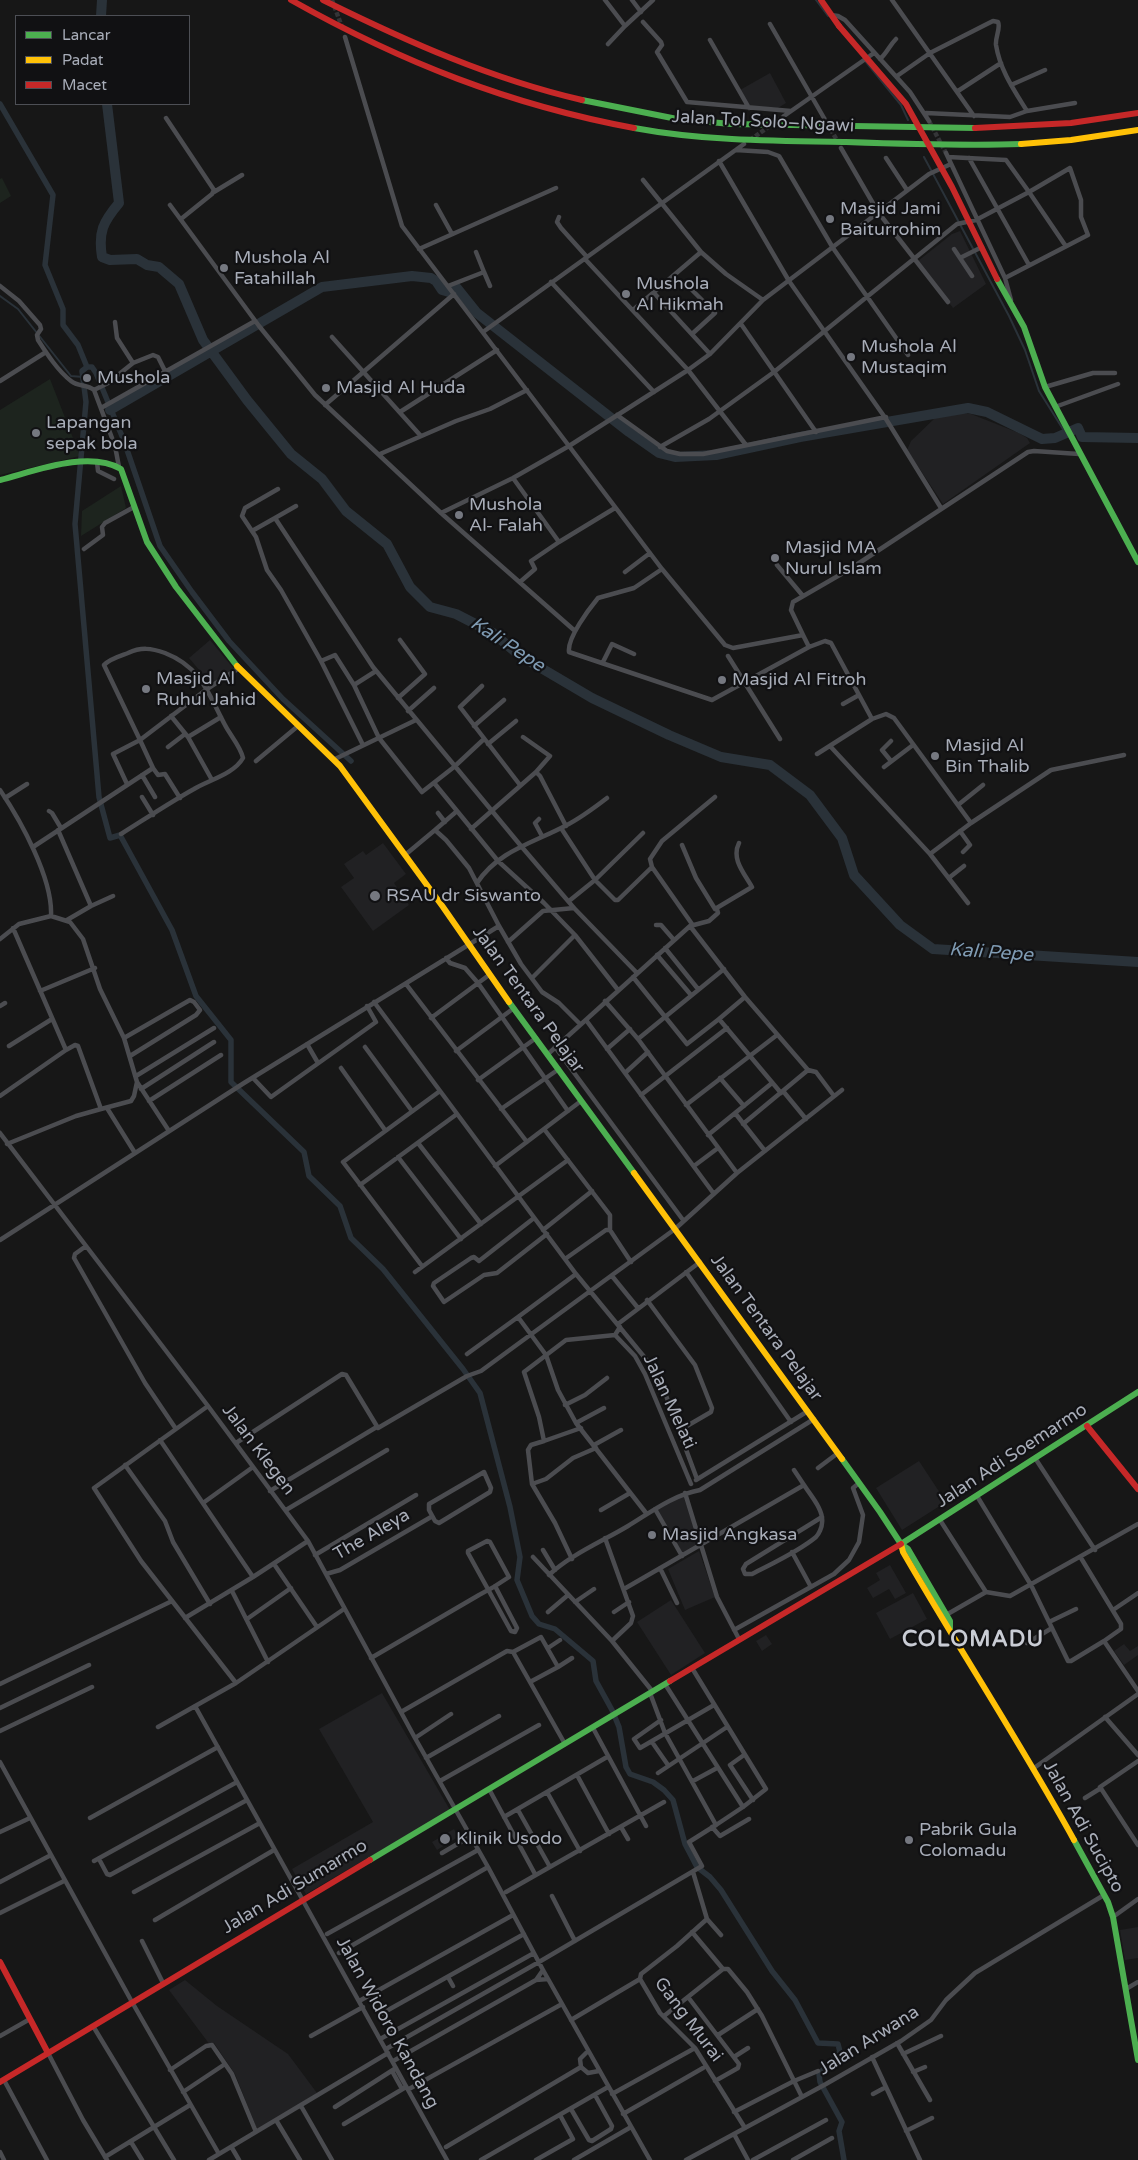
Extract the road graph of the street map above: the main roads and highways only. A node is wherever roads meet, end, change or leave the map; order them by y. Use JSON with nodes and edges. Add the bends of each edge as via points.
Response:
{"nodes":[{"id":1,"x":291,"y":0,"type":"edge"},
{"id":2,"x":323,"y":0,"type":"edge"},
{"id":3,"x":821,"y":0,"type":"edge"},
{"id":4,"x":1138,"y":113,"type":"edge"},
{"id":5,"x":1138,"y":130,"type":"edge"},
{"id":6,"x":0,"y":480,"type":"edge"},
{"id":7,"x":1138,"y":562,"type":"edge"},
{"id":8,"x":1138,"y":1392,"type":"edge"},
{"id":9,"x":1087,"y":1426,"type":"junction"},
{"id":10,"x":1138,"y":1489,"type":"edge"},
{"id":11,"x":880,"y":1512,"type":"joint"},
{"id":12,"x":901,"y":1544,"type":"junction"},
{"id":13,"x":950,"y":1629,"type":"junction"},
{"id":14,"x":739,"y":1639,"type":"joint"},
{"id":15,"x":0,"y":1962,"type":"edge"},
{"id":16,"x":48,"y":2053,"type":"junction"},
{"id":17,"x":1138,"y":2060,"type":"edge"},
{"id":18,"x":2,"y":2081,"type":"edge"}],
"edges":[{"from":1,"to":5,"type":"main road","name":"Jalan Tol Solo–Ngawi","via":[[381,48],[457,80],[568,114],[653,131],[705,138],[920,145],[1027,144]]},
{"from":2,"to":4,"type":"main road","name":"Jalan Tol Solo–Ngawi","via":[[378,29],[496,77],[549,93],[668,117],[730,124],[926,129],[1021,128]]},
{"from":3,"to":7,"type":"main road","bridge":true,"via":[[839,26],[906,104],[1027,334],[1045,387]]},
{"from":6,"to":11,"type":"main road","name":"Jalan Tentara Pelajar","via":[[76,462],[110,462],[119,467],[147,542],[191,608],[239,668],[298,726],[340,756],[489,975]]},
{"from":8,"to":9,"type":"main road","name":"Jalan Adi Soemarmo"},
{"from":9,"to":10,"type":"main road"},
{"from":9,"to":12,"type":"main road","name":"Jalan Adi Soemarmo"},
{"from":11,"to":12,"type":"main road","name":"Jalan Adi Sucipto"},
{"from":12,"to":13,"type":"main road","name":"Jalan Adi Sucipto"},
{"from":12,"to":13,"type":"main road","name":"Jalan Adi Sucipto","via":[[908,1549],[950,1622]]},
{"from":12,"to":14,"type":"main road","name":"Jalan Adi Soemarmo"},
{"from":13,"to":17,"type":"main road","name":"Jalan Adi Sucipto","via":[[1034,1768],[1104,1894],[1113,1917]]},
{"from":14,"to":16,"type":"main road","name":"Jalan Adi Sumarmo"},
{"from":15,"to":16,"type":"main road"},
{"from":16,"to":18,"type":"main road","name":"Jalan Adi Sumarmo"}]}
